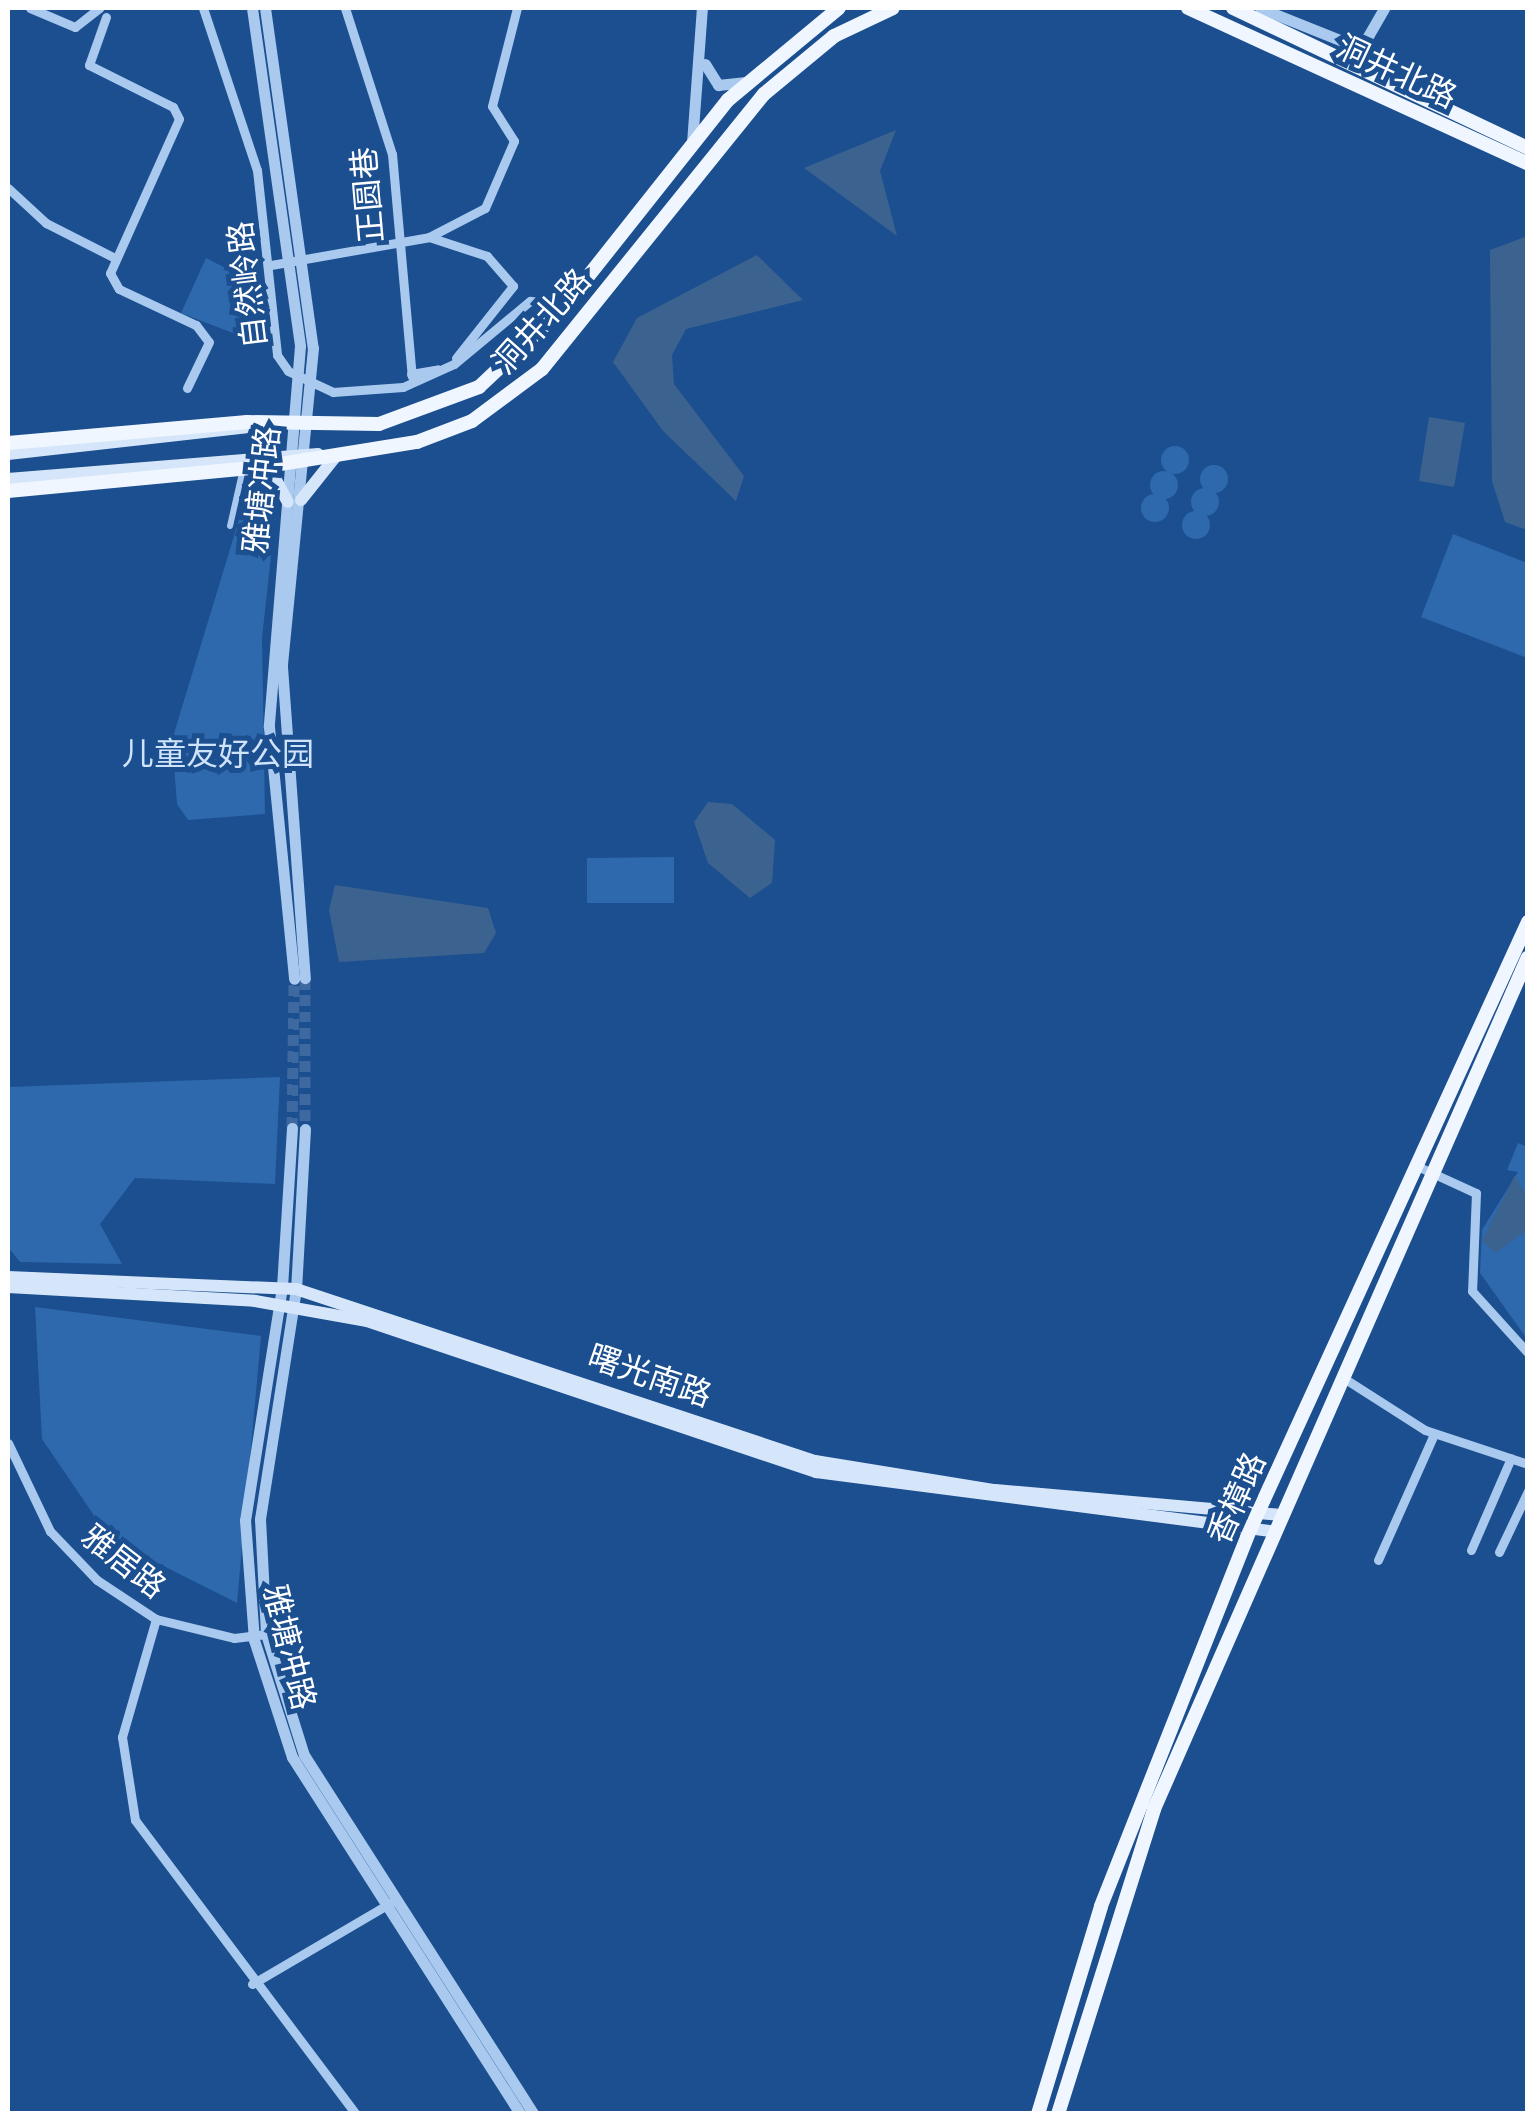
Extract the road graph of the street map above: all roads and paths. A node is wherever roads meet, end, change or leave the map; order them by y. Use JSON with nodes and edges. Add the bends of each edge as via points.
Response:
{"nodes":[{"id":1,"x":99,"y":8,"type":"edge"},
{"id":2,"x":252,"y":8,"type":"edge"},
{"id":3,"x":265,"y":8,"type":"edge"},
{"id":4,"x":345,"y":8,"type":"edge"},
{"id":5,"x":517,"y":8,"type":"edge"},
{"id":6,"x":704,"y":8,"type":"edge"},
{"id":7,"x":839,"y":8,"type":"edge"},
{"id":8,"x":892,"y":8,"type":"edge"},
{"id":9,"x":1188,"y":8,"type":"edge"},
{"id":10,"x":1233,"y":8,"type":"edge"},
{"id":11,"x":1260,"y":8,"type":"edge"},
{"id":12,"x":1384,"y":8,"type":"edge"},
{"id":13,"x":36,"y":9,"type":"edge"},
{"id":14,"x":207,"y":9,"type":"edge"},
{"id":15,"x":106,"y":17,"type":"dead end"},
{"id":16,"x":746,"y":82,"type":"junction"},
{"id":17,"x":1528,"y":148,"type":"edge"},
{"id":18,"x":685,"y":158,"type":"junction"},
{"id":19,"x":1528,"y":164,"type":"edge"},
{"id":20,"x":8,"y":188,"type":"edge"},
{"id":21,"x":429,"y":237,"type":"junction"},
{"id":22,"x":396,"y":243,"type":"junction"},
{"id":23,"x":113,"y":257,"type":"junction"},
{"id":24,"x":300,"y":260,"type":"junction"},
{"id":25,"x":271,"y":265,"type":"junction"},
{"id":26,"x":566,"y":304,"type":"junction"},
{"id":27,"x":298,"y":378,"type":"junction"},
{"id":28,"x":412,"y":379,"type":"junction"},
{"id":29,"x":312,"y":386,"type":"junction"},
{"id":30,"x":186,"y":388,"type":"dead end"},
{"id":31,"x":270,"y":424,"type":"junction"},
{"id":32,"x":303,"y":425,"type":"junction"},
{"id":33,"x":8,"y":443,"type":"edge"},
{"id":34,"x":8,"y":454,"type":"edge"},
{"id":35,"x":338,"y":455,"type":"junction"},
{"id":36,"x":299,"y":457,"type":"junction"},
{"id":37,"x":245,"y":469,"type":"junction"},
{"id":38,"x":8,"y":479,"type":"edge"},
{"id":39,"x":8,"y":491,"type":"edge"},
{"id":40,"x":294,"y":501,"type":"junction"},
{"id":41,"x":230,"y":526,"type":"dead end"},
{"id":42,"x":1528,"y":922,"type":"edge"},
{"id":43,"x":1528,"y":957,"type":"edge"},
{"id":44,"x":299,"y":978,"type":"tunnel mouth"},
{"id":45,"x":298,"y":1129,"type":"tunnel mouth"},
{"id":46,"x":1417,"y":1166,"type":"junction"},
{"id":47,"x":1434,"y":1173,"type":"junction"},
{"id":48,"x":8,"y":1277,"type":"edge"},
{"id":49,"x":8,"y":1287,"type":"edge"},
{"id":50,"x":289,"y":1288,"type":"junction"},
{"id":51,"x":279,"y":1304,"type":"junction"},
{"id":52,"x":294,"y":1308,"type":"junction"},
{"id":53,"x":1528,"y":1353,"type":"edge"},
{"id":54,"x":1341,"y":1376,"type":"junction"},
{"id":55,"x":1434,"y":1434,"type":"junction"},
{"id":56,"x":8,"y":1443,"type":"edge"},
{"id":57,"x":1511,"y":1458,"type":"junction"},
{"id":58,"x":1528,"y":1464,"type":"edge"},
{"id":59,"x":1528,"y":1491,"type":"edge"},
{"id":60,"x":1259,"y":1512,"type":"junction"},
{"id":61,"x":1279,"y":1515,"type":"junction"},
{"id":62,"x":1250,"y":1530,"type":"junction"},
{"id":63,"x":1273,"y":1531,"type":"junction"},
{"id":64,"x":1471,"y":1550,"type":"dead end"},
{"id":65,"x":1499,"y":1552,"type":"dead end"},
{"id":66,"x":1378,"y":1560,"type":"dead end"},
{"id":67,"x":156,"y":1620,"type":"junction"},
{"id":68,"x":260,"y":1637,"type":"junction"},
{"id":69,"x":395,"y":1901,"type":"junction"},
{"id":70,"x":252,"y":1984,"type":"junction"},
{"id":71,"x":356,"y":2114,"type":"edge"},
{"id":72,"x":520,"y":2114,"type":"edge"},
{"id":73,"x":534,"y":2114,"type":"edge"},
{"id":74,"x":1038,"y":2114,"type":"edge"},
{"id":75,"x":1058,"y":2114,"type":"edge"}],
"edges":[{"from":1,"to":13,"type":"street","via":[[75,28]]},
{"from":2,"to":24,"type":"street","name":"雅塘冲路"},
{"from":3,"to":24,"type":"street","name":"雅塘冲路"},
{"from":4,"to":22,"type":"street","name":"正圆巷","via":[[392,154]]},
{"from":5,"to":21,"type":"street","via":[[492,106],[514,141],[485,208]]},
{"from":6,"to":16,"type":"street","via":[[706,74],[724,87]]},
{"from":6,"to":18,"type":"street","via":[[697,116]]},
{"from":7,"to":16,"type":"main road","name":"洞井北路"},
{"from":8,"to":35,"type":"main road","name":"洞井北路","via":[[834,36],[764,94],[520,390],[440,435]]},
{"from":9,"to":19,"type":"main road","name":"洞井北路"},
{"from":10,"to":17,"type":"main road","name":"洞井北路"},
{"from":11,"to":12,"type":"street","via":[[1350,44],[1368,38]]},
{"from":14,"to":25,"type":"street","name":"自然岭路","via":[[257,170]]},
{"from":15,"to":23,"type":"street","via":[[88,65],[173,108],[179,120]]},
{"from":16,"to":18,"type":"main road","name":"洞井北路"},
{"from":18,"to":26,"type":"main road","name":"洞井北路"},
{"from":20,"to":23,"type":"street","via":[[46,223]]},
{"from":21,"to":22,"type":"street"},
{"from":21,"to":28,"type":"street","via":[[488,256],[513,286],[454,360]]},
{"from":22,"to":24,"type":"street"},
{"from":22,"to":28,"type":"street","name":"正圆巷"},
{"from":23,"to":30,"type":"street","via":[[119,290],[196,326],[209,342]]},
{"from":24,"to":25,"type":"street"},
{"from":24,"to":27,"type":"street","name":"雅塘冲路"},
{"from":24,"to":29,"type":"street","name":"雅塘冲路"},
{"from":25,"to":27,"type":"street","name":"自然岭路","via":[[277,355]]},
{"from":26,"to":28,"type":"street","name":"自然岭路","via":[[530,301],[454,364]]},
{"from":26,"to":32,"type":"main road","name":"洞井北路","via":[[499,374],[460,397],[392,422]]},
{"from":27,"to":29,"type":"street","name":"自然岭路"},
{"from":27,"to":32,"type":"street","name":"雅塘冲路"},
{"from":28,"to":29,"type":"street","name":"自然岭路","via":[[370,392]]},
{"from":29,"to":32,"type":"street","name":"雅塘冲路"},
{"from":31,"to":32,"type":"main road","name":"洞井北路"},
{"from":31,"to":33,"type":"main road","name":"洞井北路"},
{"from":31,"to":34,"type":"main road"},
{"from":32,"to":36,"type":"street","name":"雅塘冲路"},
{"from":35,"to":36,"type":"main road","name":"洞井北路"},
{"from":35,"to":40,"type":"main road","via":[[314,472]]},
{"from":36,"to":37,"type":"main road","name":"洞井北路"},
{"from":36,"to":38,"type":"main road"},
{"from":36,"to":40,"type":"street","name":"雅塘冲路"},
{"from":37,"to":39,"type":"main road","name":"洞井北路"},
{"from":37,"to":40,"type":"main road","via":[[275,478]]},
{"from":37,"to":41,"type":"street"},
{"from":40,"to":44,"type":"street","name":"雅塘冲路","via":[[282,726]]},
{"from":42,"to":46,"type":"main road","name":"香樟路"},
{"from":43,"to":47,"type":"main road","name":"香樟路"},
{"from":45,"to":50,"type":"street","name":"雅塘冲路"},
{"from":46,"to":47,"type":"street"},
{"from":46,"to":60,"type":"main road","name":"香樟路"},
{"from":47,"to":53,"type":"street","via":[[1476,1193],[1472,1290]]},
{"from":47,"to":54,"type":"main road","name":"香樟路"},
{"from":48,"to":50,"type":"main road","name":"曙光南路"},
{"from":49,"to":51,"type":"main road","name":"曙光南路"},
{"from":50,"to":51,"type":"street","name":"雅塘冲路"},
{"from":50,"to":52,"type":"street","name":"雅塘冲路"},
{"from":50,"to":60,"type":"main road","name":"曙光南路","via":[[815,1460],[995,1490]]},
{"from":51,"to":52,"type":"main road","name":"曙光南路"},
{"from":51,"to":68,"type":"street","name":"雅塘冲路","via":[[244,1520]]},
{"from":52,"to":62,"type":"main road","name":"曙光南路","via":[[366,1320],[816,1472]]},
{"from":52,"to":68,"type":"street","name":"雅塘冲路","via":[[260,1519]]},
{"from":54,"to":55,"type":"street"},
{"from":54,"to":61,"type":"main road","name":"香樟路"},
{"from":55,"to":57,"type":"street"},
{"from":55,"to":66,"type":"street"},
{"from":56,"to":67,"type":"street","name":"雅居路","via":[[50,1531],[96,1580]]},
{"from":57,"to":58,"type":"street"},
{"from":57,"to":64,"type":"street"},
{"from":59,"to":65,"type":"street"},
{"from":60,"to":61,"type":"main road","name":"曙光南路"},
{"from":60,"to":62,"type":"main road","name":"香樟路"},
{"from":61,"to":63,"type":"main road","name":"香樟路"},
{"from":62,"to":63,"type":"main road","name":"曙光南路"},
{"from":62,"to":74,"type":"main road","name":"香樟路","via":[[1108,1889]]},
{"from":63,"to":75,"type":"main road","name":"香樟路","via":[[1154,1808]]},
{"from":67,"to":68,"type":"street","name":"雅居路"},
{"from":67,"to":70,"type":"street","via":[[122,1737],[136,1820]]},
{"from":68,"to":69,"type":"street","name":"雅塘冲路","via":[[304,1756]]},
{"from":69,"to":70,"type":"street"},
{"from":69,"to":72,"type":"street","name":"雅塘冲路"},
{"from":69,"to":73,"type":"street","name":"雅塘冲路"},
{"from":70,"to":71,"type":"street"}]}
